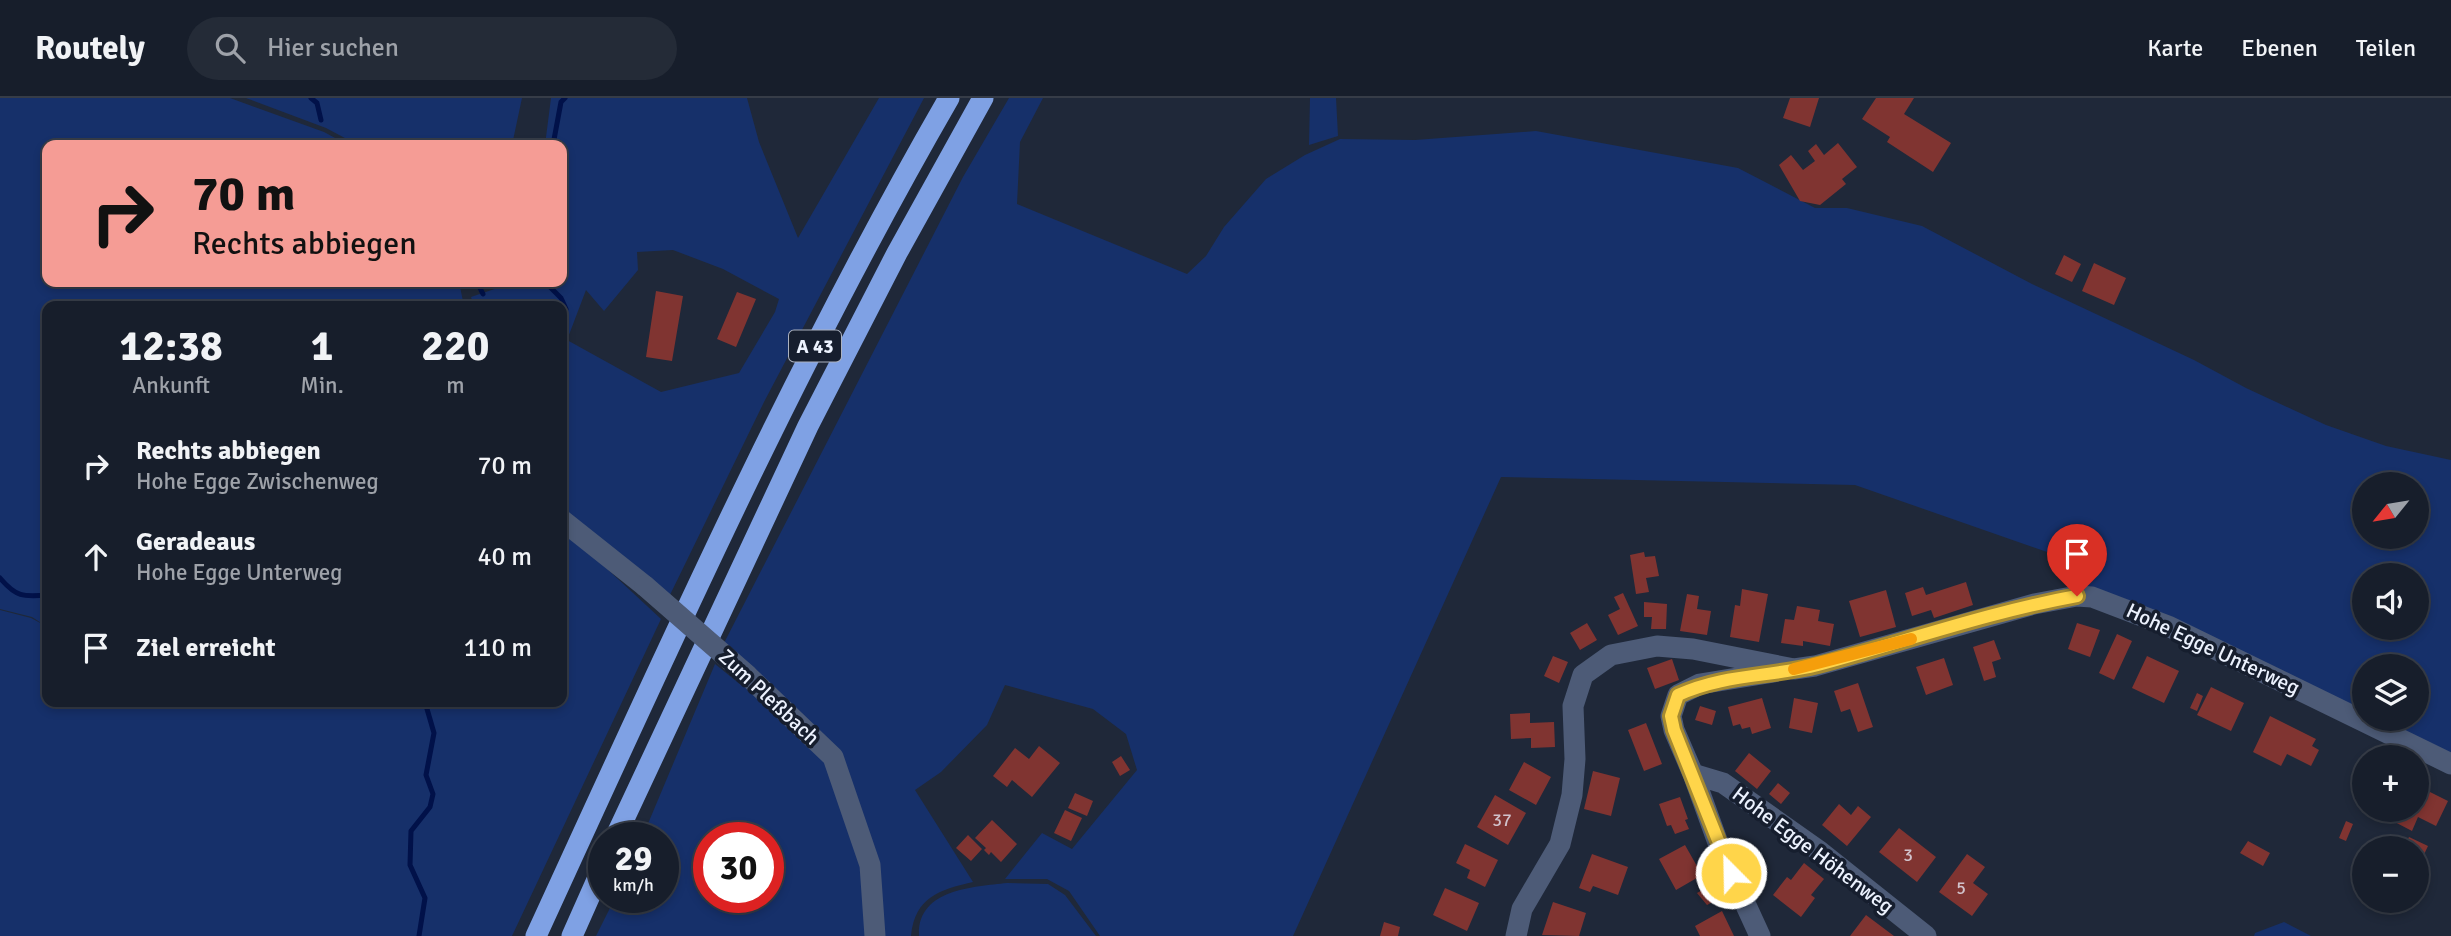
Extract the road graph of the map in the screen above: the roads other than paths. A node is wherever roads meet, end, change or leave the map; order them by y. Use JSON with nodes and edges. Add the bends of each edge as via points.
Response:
{"nodes":[{"id":1,"x":949,"y":98,"type":"edge"},
{"id":2,"x":983,"y":98,"type":"edge"},
{"id":3,"x":567,"y":524,"type":"edge"},
{"id":4,"x":1794,"y":669,"type":"junction"},
{"id":5,"x":2451,"y":764,"type":"edge"},
{"id":6,"x":1693,"y":775,"type":"junction"},
{"id":7,"x":623,"y":822,"type":"edge"},
{"id":8,"x":588,"y":900,"type":"edge"},
{"id":9,"x":595,"y":913,"type":"edge"},
{"id":10,"x":536,"y":936,"type":"edge"},
{"id":11,"x":572,"y":936,"type":"edge"},
{"id":12,"x":587,"y":936,"type":"edge"},
{"id":13,"x":875,"y":936,"type":"edge"},
{"id":14,"x":1516,"y":936,"type":"edge"},
{"id":15,"x":1760,"y":936,"type":"edge"},
{"id":16,"x":1926,"y":936,"type":"edge"}],
"edges":[{"from":1,"to":10,"type":"highway","number":"A 43","via":[[757,462]]},
{"from":2,"to":7,"type":"highway","number":"A 43","via":[[808,426]]},
{"from":3,"to":13,"type":"street","name":"Zum Pleßbach","bridge":true,"via":[[747,675],[833,757],[870,864]]},
{"from":4,"to":5,"type":"street","name":"Hohe Egge Unterweg","via":[[2042,602],[2092,597],[2168,626]]},
{"from":4,"to":6,"type":"street","via":[[1700,684],[1678,695],[1671,716]]},
{"from":4,"to":14,"type":"street","name":"Hohe Egge Unterweg","via":[[1657,646],[1611,655],[1583,675],[1573,706],[1572,795],[1560,844],[1522,909]]},
{"from":6,"to":15,"type":"street"},
{"from":6,"to":16,"type":"street","name":"Hohe Egge Höhenweg","via":[[1723,783],[1818,850]]},
{"from":8,"to":11,"type":"highway"},
{"from":9,"to":12,"type":"highway"}]}
